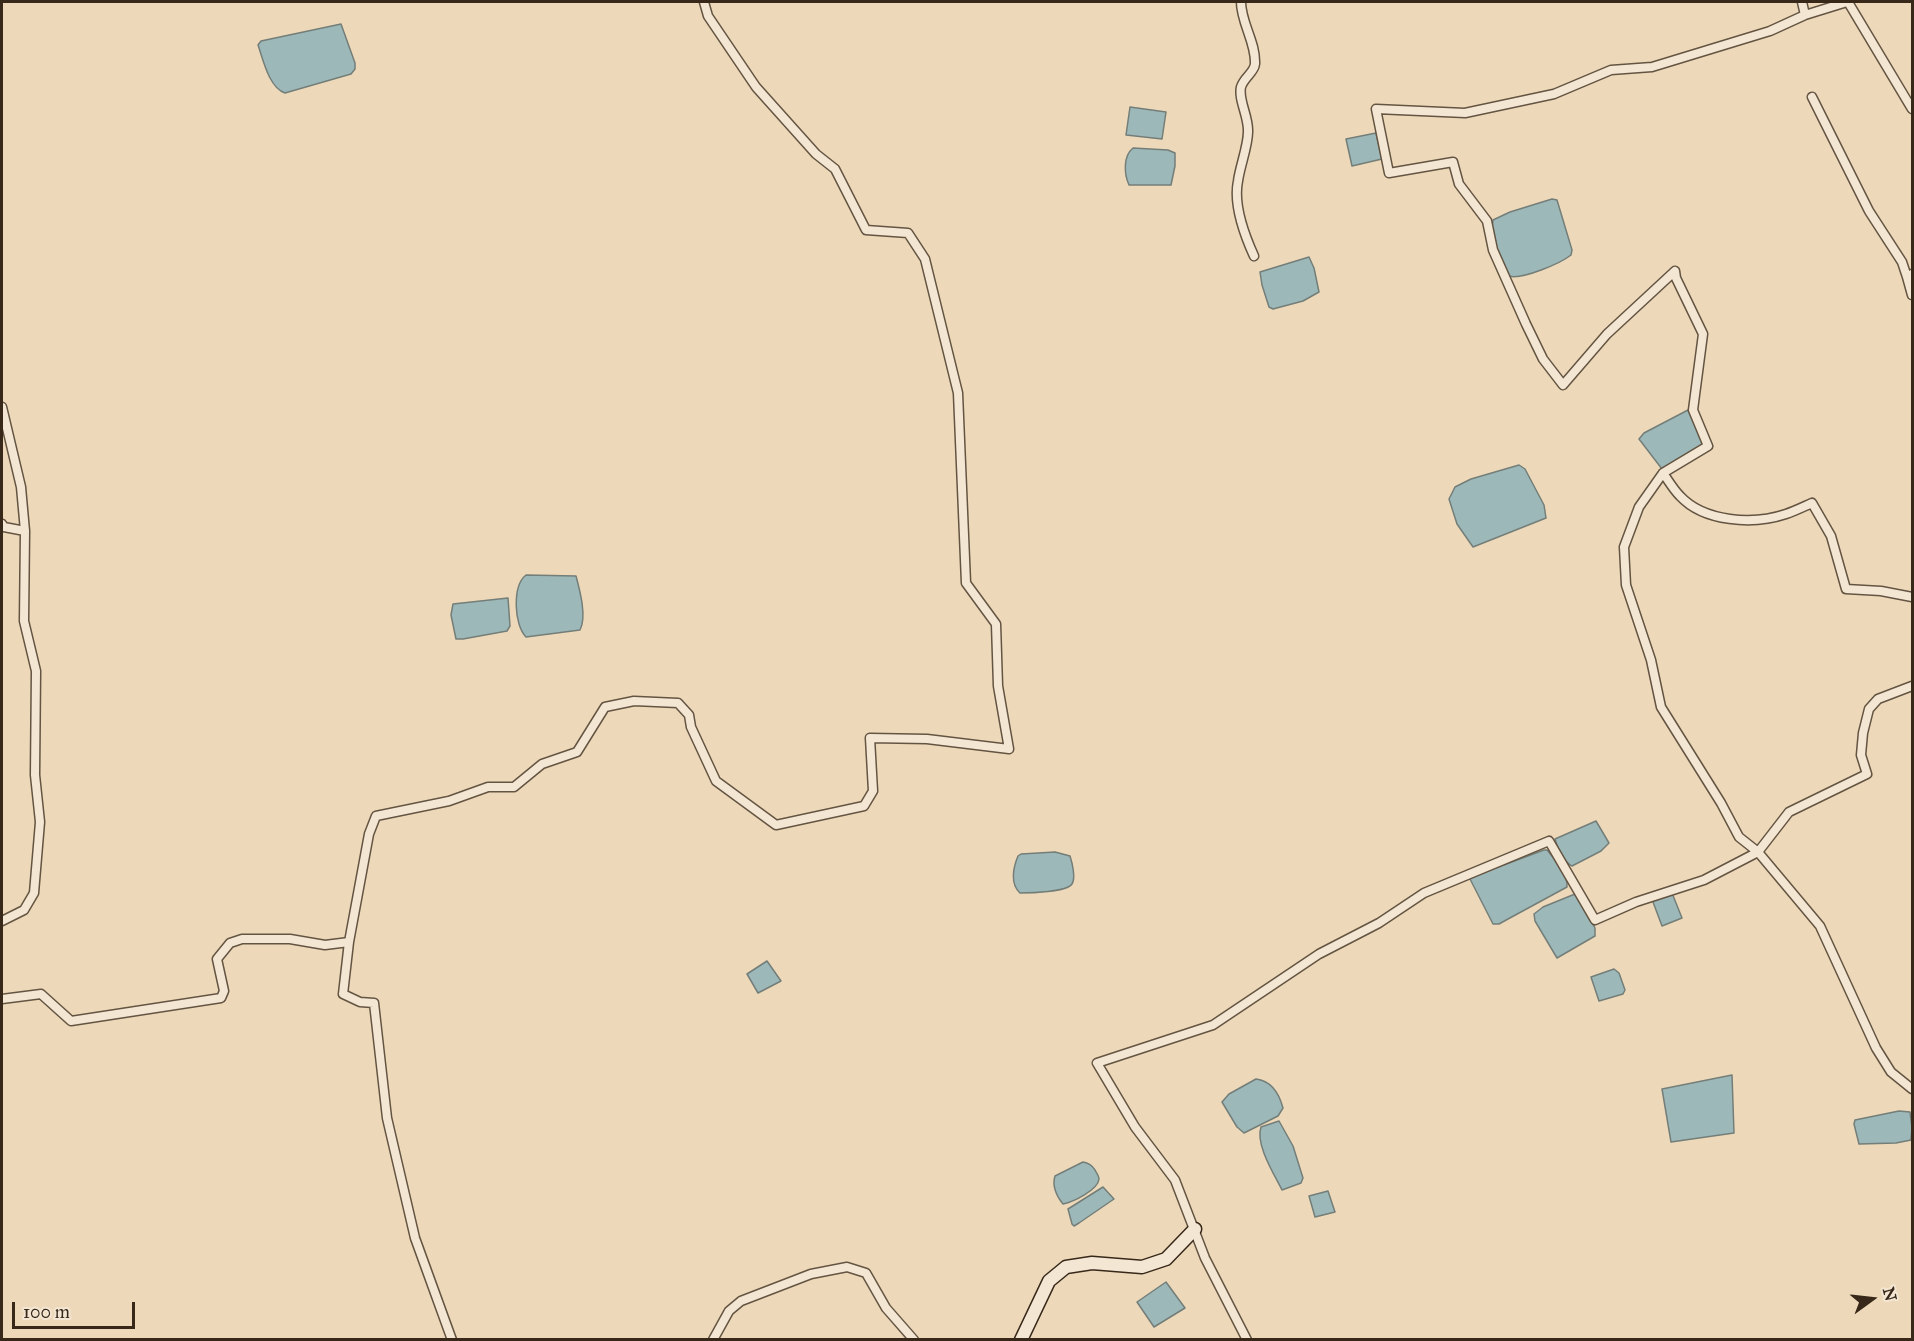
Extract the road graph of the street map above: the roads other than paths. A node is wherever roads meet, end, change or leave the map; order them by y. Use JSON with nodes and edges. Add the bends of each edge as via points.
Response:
{"nodes":[{"id":1,"x":704,"y":2,"type":"edge"},
{"id":2,"x":1241,"y":2,"type":"edge"},
{"id":3,"x":1802,"y":2,"type":"edge"},
{"id":4,"x":1847,"y":2,"type":"edge"},
{"id":5,"x":1805,"y":15,"type":"junction"},
{"id":6,"x":1812,"y":98,"type":"dead end"},
{"id":7,"x":1912,"y":109,"type":"edge"},
{"id":8,"x":1254,"y":256,"type":"dead end"},
{"id":9,"x":1910,"y":275,"type":"edge"},
{"id":10,"x":1912,"y":295,"type":"edge"},
{"id":11,"x":2,"y":407,"type":"edge"},
{"id":12,"x":1663,"y":473,"type":"junction"},
{"id":13,"x":2,"y":524,"type":"edge"},
{"id":14,"x":25,"y":531,"type":"junction"},
{"id":15,"x":1912,"y":597,"type":"edge"},
{"id":16,"x":1912,"y":686,"type":"edge"},
{"id":17,"x":1758,"y":852,"type":"junction"},
{"id":18,"x":2,"y":921,"type":"edge"},
{"id":19,"x":349,"y":942,"type":"junction"},
{"id":20,"x":2,"y":999,"type":"edge"},
{"id":21,"x":1912,"y":1089,"type":"edge"},
{"id":22,"x":1195,"y":1229,"type":"junction"},
{"id":23,"x":452,"y":1340,"type":"edge"},
{"id":24,"x":713,"y":1340,"type":"edge"},
{"id":25,"x":914,"y":1340,"type":"edge"},
{"id":26,"x":1021,"y":1340,"type":"edge"},
{"id":27,"x":1247,"y":1340,"type":"edge"}],
"edges":[{"from":1,"to":19,"type":"street","via":[[708,16],[756,87],[816,154],[836,169],[866,230],[908,233],[925,259],[958,393],[966,583],[996,624],[998,686],[1009,749],[927,739],[870,738],[873,791],[864,806],[776,825],[716,781],[689,715],[678,703],[634,701],[605,707],[577,752],[542,764],[514,787],[488,787],[449,801],[375,816]]},
{"from":2,"to":8,"type":"street","via":[[1255,63],[1241,90],[1248,132],[1237,184],[1243,225]]},
{"from":3,"to":5,"type":"street"},
{"from":4,"to":5,"type":"street"},
{"from":4,"to":7,"type":"street"},
{"from":5,"to":12,"type":"street","via":[[1770,31],[1652,67],[1611,70],[1554,94],[1465,112],[1376,109],[1389,173],[1453,162],[1459,184],[1487,220],[1493,250],[1543,359],[1563,385],[1607,334],[1675,271],[1703,334],[1693,410],[1708,446]]},
{"from":6,"to":9,"type":"street","via":[[1869,211]]},
{"from":9,"to":10,"type":"street"},
{"from":11,"to":14,"type":"street","via":[[21,487]]},
{"from":12,"to":15,"type":"street","via":[[1680,496],[1714,516],[1759,520],[1812,503],[1831,536],[1845,589]]},
{"from":12,"to":17,"type":"street","via":[[1639,507],[1624,548],[1626,585],[1651,660],[1661,706],[1739,837]]},
{"from":13,"to":14,"type":"street"},
{"from":14,"to":18,"type":"street","via":[[24,621],[36,671],[35,775],[40,822],[34,892],[24,910]]},
{"from":16,"to":17,"type":"street","via":[[1878,699],[1869,709],[1860,755],[1867,774],[1789,812]]},
{"from":17,"to":21,"type":"street","via":[[1820,926],[1876,1048],[1891,1072]]},
{"from":17,"to":22,"type":"street","via":[[1704,880],[1595,920],[1550,841],[1424,893],[1379,923],[1319,954],[1214,1025],[1096,1063],[1135,1127],[1175,1180]]},
{"from":19,"to":20,"type":"street","via":[[325,945],[290,939],[242,939],[230,944],[217,959],[224,991],[221,998],[72,1021],[41,994]]},
{"from":19,"to":23,"type":"street","via":[[343,994],[374,1003],[387,1118],[415,1238]]},
{"from":22,"to":26,"type":"street","via":[[1166,1258],[1142,1268],[1092,1263],[1066,1267],[1049,1281]]},
{"from":22,"to":27,"type":"street","via":[[1205,1258]]},
{"from":24,"to":25,"type":"street","via":[[729,1311],[741,1301],[811,1274],[847,1267],[866,1273],[886,1308]]}]}
